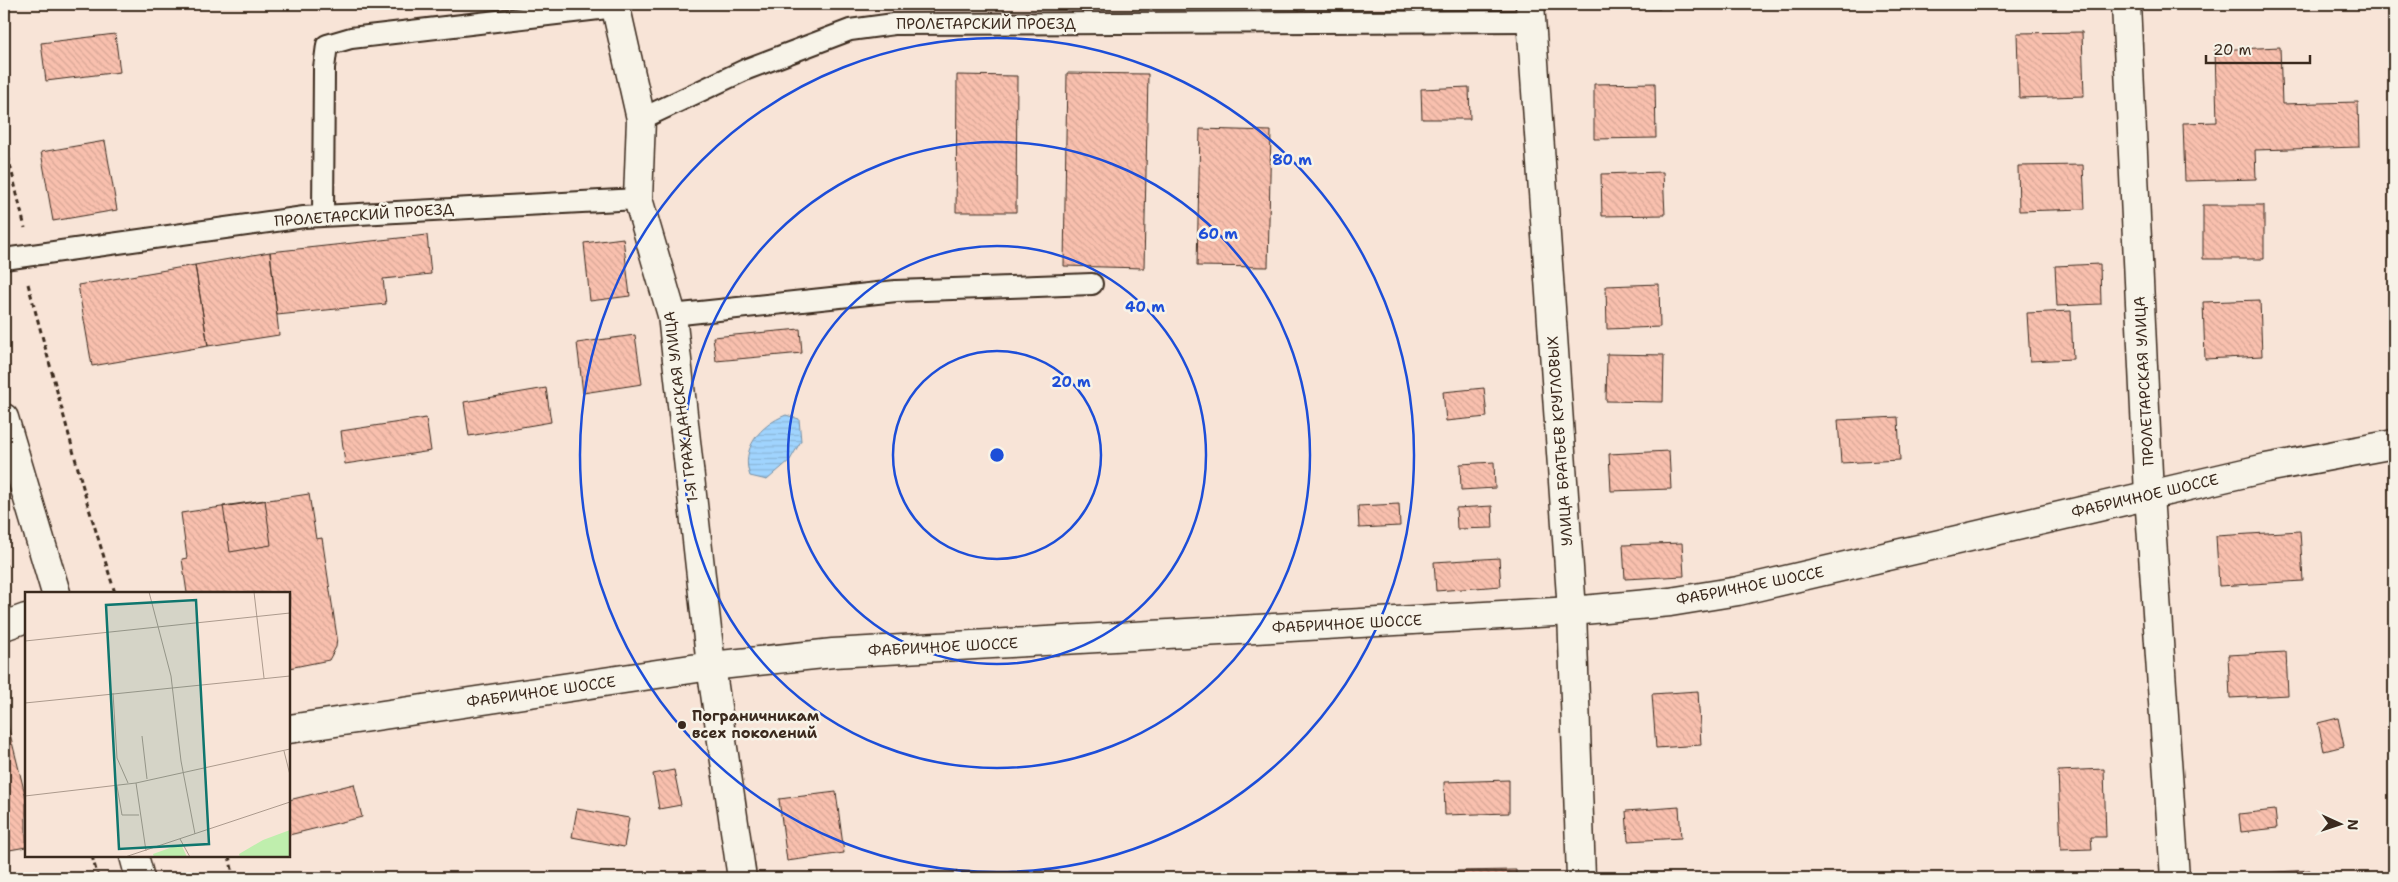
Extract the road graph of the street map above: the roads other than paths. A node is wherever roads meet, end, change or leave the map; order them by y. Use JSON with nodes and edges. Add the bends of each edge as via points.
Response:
{"nodes":[{"id":1,"x":2126,"y":4,"type":"edge"},
{"id":2,"x":616,"y":5,"type":"edge"},
{"id":3,"x":1531,"y":12,"type":"edge"},
{"id":4,"x":641,"y":119,"type":"junction"},
{"id":5,"x":638,"y":199,"type":"junction"},
{"id":6,"x":323,"y":215,"type":"junction"},
{"id":7,"x":4,"y":259,"type":"edge"},
{"id":8,"x":1092,"y":284,"type":"dead end"},
{"id":9,"x":672,"y":315,"type":"junction"},
{"id":10,"x":4,"y":418,"type":"edge"},
{"id":11,"x":2394,"y":444,"type":"edge"},
{"id":12,"x":2149,"y":495,"type":"junction"},
{"id":13,"x":56,"y":592,"type":"edge"},
{"id":14,"x":1572,"y":611,"type":"junction"},
{"id":15,"x":25,"y":618,"type":"edge"},
{"id":16,"x":4,"y":626,"type":"edge"},
{"id":17,"x":711,"y":666,"type":"junction"},
{"id":18,"x":290,"y":729,"type":"edge"},
{"id":19,"x":134,"y":857,"type":"edge"},
{"id":20,"x":140,"y":878,"type":"edge"},
{"id":21,"x":742,"y":878,"type":"edge"},
{"id":22,"x":1581,"y":878,"type":"edge"},
{"id":23,"x":2175,"y":878,"type":"edge"}],
"edges":[{"from":1,"to":12,"type":"street","name":"ПРОЛЕТАРСКАЯ УЛИЦА"},
{"from":2,"to":4,"type":"street","name":"1-Я ГРАЖДАНСКАЯ УЛИЦА"},
{"from":2,"to":6,"type":"lane","via":[[351,38],[327,45]]},
{"from":3,"to":4,"type":"lane","name":"ПРОЛЕТАРСКИЙ ПРОЕЗД","via":[[894,24],[850,30],[747,69]]},
{"from":3,"to":14,"type":"street","name":"УЛИЦА БРАТЬЕВ КРУГЛОВЫХ"},
{"from":4,"to":5,"type":"street","name":"1-Я ГРАЖДАНСКАЯ УЛИЦА"},
{"from":5,"to":6,"type":"lane","name":"ПРОЛЕТАРСКИЙ ПРОЕЗД"},
{"from":5,"to":9,"type":"street","name":"1-Я ГРАЖДАНСКАЯ УЛИЦА"},
{"from":6,"to":7,"type":"lane","name":"ПРОЛЕТАРСКИЙ ПРОЕЗД"},
{"from":8,"to":9,"type":"lane","via":[[896,291]]},
{"from":9,"to":17,"type":"street","name":"1-Я ГРАЖДАНСКАЯ УЛИЦА"},
{"from":10,"to":13,"type":"street"},
{"from":11,"to":12,"type":"street","name":"ФАБРИЧНОЕ ШОССЕ","via":[[2266,468]]},
{"from":12,"to":14,"type":"street","name":"ФАБРИЧНОЕ ШОССЕ","via":[[1738,591],[1670,602]]},
{"from":12,"to":23,"type":"street","name":"ПРОЛЕТАРСКАЯ УЛИЦА"},
{"from":14,"to":17,"type":"street","name":"ФАБРИЧНОЕ ШОССЕ","via":[[833,653]]},
{"from":14,"to":22,"type":"street","name":"УЛИЦА БРАТЬЕВ КРУГЛОВЫХ"},
{"from":15,"to":16,"type":"street"},
{"from":17,"to":18,"type":"street","name":"ФАБРИЧНОЕ ШОССЕ"},
{"from":17,"to":21,"type":"street","name":"1-Я ГРАЖДАНСКАЯ УЛИЦА"},
{"from":19,"to":20,"type":"street"}]}
